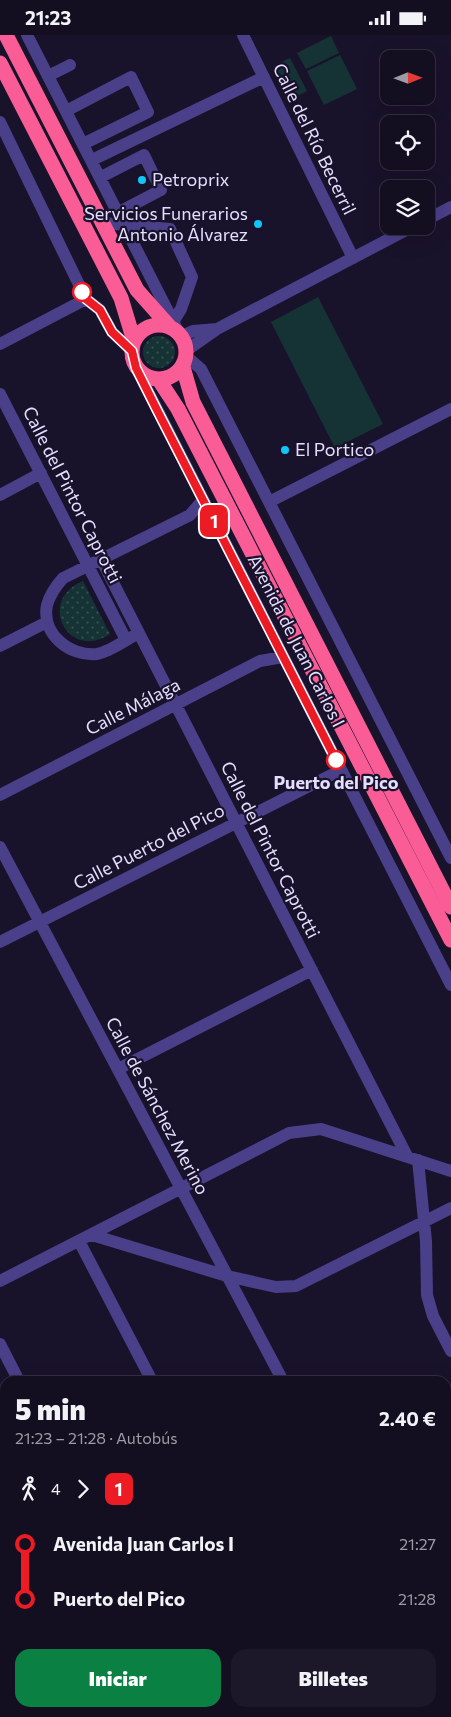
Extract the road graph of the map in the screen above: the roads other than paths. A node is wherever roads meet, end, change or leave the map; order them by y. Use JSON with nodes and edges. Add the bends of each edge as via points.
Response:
{"nodes":[{"id":1,"x":6,"y":35,"type":"edge"},
{"id":2,"x":27,"y":35,"type":"edge"},
{"id":3,"x":243,"y":35,"type":"edge"},
{"id":4,"x":0,"y":63,"type":"edge"},
{"id":5,"x":70,"y":65,"type":"dead end"},
{"id":6,"x":48,"y":76,"type":"junction"},
{"id":7,"x":264,"y":77,"type":"junction"},
{"id":8,"x":66,"y":111,"type":"junction"},
{"id":9,"x":0,"y":122,"type":"edge"},
{"id":10,"x":83,"y":144,"type":"junction"},
{"id":11,"x":92,"y":160,"type":"junction"},
{"id":12,"x":101,"y":177,"type":"junction"},
{"id":13,"x":451,"y":207,"type":"edge"},
{"id":14,"x":119,"y":212,"type":"junction"},
{"id":15,"x":435,"y":215,"type":"edge"},
{"id":16,"x":103,"y":223,"type":"junction"},
{"id":17,"x":125,"y":224,"type":"junction"},
{"id":18,"x":397,"y":235,"type":"edge"},
{"id":19,"x":353,"y":258,"type":"junction"},
{"id":20,"x":86,"y":299,"type":"junction"},
{"id":21,"x":180,"y":341,"type":"junction"},
{"id":22,"x":0,"y":344,"type":"edge"},
{"id":23,"x":133,"y":346,"type":"junction"},
{"id":24,"x":136,"y":368,"type":"junction"},
{"id":25,"x":159,"y":380,"type":"junction"},
{"id":26,"x":0,"y":394,"type":"edge"},
{"id":27,"x":451,"y":409,"type":"edge"},
{"id":28,"x":41,"y":473,"type":"junction"},
{"id":29,"x":0,"y":495,"type":"edge"},
{"id":30,"x":203,"y":500,"type":"junction"},
{"id":31,"x":269,"y":502,"type":"junction"},
{"id":32,"x":190,"y":515,"type":"junction"},
{"id":33,"x":211,"y":515,"type":"junction"},
{"id":34,"x":101,"y":559,"type":"junction"},
{"id":35,"x":88,"y":566,"type":"junction"},
{"id":36,"x":47,"y":622,"type":"junction"},
{"id":37,"x":139,"y":633,"type":"junction"},
{"id":38,"x":126,"y":640,"type":"junction"},
{"id":39,"x":0,"y":646,"type":"edge"},
{"id":40,"x":283,"y":657,"type":"junction"},
{"id":41,"x":176,"y":705,"type":"junction"},
{"id":42,"x":341,"y":770,"type":"junction"},
{"id":43,"x":0,"y":795,"type":"edge"},
{"id":44,"x":236,"y":823,"type":"junction"},
{"id":45,"x":0,"y":847,"type":"edge"},
{"id":46,"x":451,"y":858,"type":"edge"},
{"id":47,"x":451,"y":907,"type":"edge"},
{"id":48,"x":40,"y":922,"type":"junction"},
{"id":49,"x":451,"y":940,"type":"edge"},
{"id":50,"x":0,"y":942,"type":"edge"},
{"id":51,"x":312,"y":970,"type":"junction"},
{"id":52,"x":451,"y":985,"type":"edge"},
{"id":53,"x":118,"y":1069,"type":"junction"},
{"id":54,"x":412,"y":1158,"type":"junction"},
{"id":55,"x":451,"y":1171,"type":"edge"},
{"id":56,"x":181,"y":1189,"type":"junction"},
{"id":57,"x":451,"y":1207,"type":"edge"},
{"id":58,"x":424,"y":1221,"type":"junction"},
{"id":59,"x":92,"y":1235,"type":"junction"},
{"id":60,"x":80,"y":1241,"type":"junction"},
{"id":61,"x":227,"y":1276,"type":"junction"},
{"id":62,"x":0,"y":1281,"type":"edge"},
{"id":63,"x":0,"y":1344,"type":"edge"},
{"id":64,"x":451,"y":1351,"type":"edge"},
{"id":65,"x":16,"y":1376,"type":"edge"},
{"id":66,"x":149,"y":1376,"type":"edge"},
{"id":67,"x":280,"y":1376,"type":"edge"}],
"edges":[{"from":1,"to":16,"type":"highway","name":"Avenida de Juan Carlos I"},
{"from":2,"to":6,"type":"street","name":"Avenida de Juan Carlos I"},
{"from":3,"to":7,"type":"street","name":"Calle del Río Becerril"},
{"from":4,"to":23,"type":"highway","via":[[121,298]]},
{"from":5,"to":6,"type":"street"},
{"from":6,"to":8,"type":"street","name":"Avenida de Juan Carlos I"},
{"from":7,"to":11,"type":"street"},
{"from":7,"to":19,"type":"street","name":"Calle del Río Becerril"},
{"from":8,"to":10,"type":"street","name":"Avenida de Juan Carlos I"},
{"from":8,"to":10,"type":"street","via":[[131,77],[148,112]]},
{"from":9,"to":20,"type":"street"},
{"from":10,"to":11,"type":"street","name":"Avenida de Juan Carlos I"},
{"from":11,"to":12,"type":"street","name":"Avenida de Juan Carlos I"},
{"from":12,"to":14,"type":"street","name":"Avenida de Juan Carlos I"},
{"from":12,"to":14,"type":"street","via":[[144,155],[162,190]]},
{"from":13,"to":15,"type":"street"},
{"from":14,"to":17,"type":"street","name":"Avenida de Juan Carlos I"},
{"from":16,"to":17,"type":"street"},
{"from":16,"to":21,"type":"highway","name":"Avenida de Juan Carlos I","via":[[137,290]]},
{"from":17,"to":21,"type":"street","name":"Avenida de Juan Carlos I"},
{"from":17,"to":21,"type":"street","via":[[170,229],[192,277],[181,309]]},
{"from":18,"to":19,"type":"street"},
{"from":19,"to":21,"type":"street","via":[[217,329]]},
{"from":20,"to":22,"type":"street"},
{"from":20,"to":23,"type":"street","via":[[100,310],[112,332]]},
{"from":21,"to":23,"type":"highway","via":[[156,325],[143,330]]},
{"from":21,"to":25,"type":"highway","via":[[173,377]]},
{"from":21,"to":31,"type":"street","name":"Avenida de Juan Carlos I","via":[[201,369]]},
{"from":21,"to":47,"type":"highway","name":"Avenida de Juan Carlos I","via":[[193,402]]},
{"from":23,"to":24,"type":"highway"},
{"from":24,"to":25,"type":"highway","via":[[146,377]]},
{"from":24,"to":30,"type":"street","name":"Avenida de Juan Carlos I"},
{"from":25,"to":49,"type":"highway","name":"Avenida de Juan Carlos I","via":[[178,409]]},
{"from":26,"to":28,"type":"street","name":"Calle del Pintor Caprotti"},
{"from":27,"to":31,"type":"street"},
{"from":28,"to":29,"type":"street"},
{"from":28,"to":35,"type":"street","name":"Calle del Pintor Caprotti"},
{"from":30,"to":32,"type":"street"},
{"from":30,"to":33,"type":"street","name":"Avenida de Juan Carlos I"},
{"from":31,"to":46,"type":"street","name":"Avenida de Juan Carlos I"},
{"from":32,"to":33,"type":"street"},
{"from":32,"to":34,"type":"street"},
{"from":33,"to":40,"type":"street","name":"Avenida de Juan Carlos I"},
{"from":34,"to":35,"type":"street"},
{"from":34,"to":37,"type":"street","name":"Calle del Pintor Caprotti"},
{"from":35,"to":36,"type":"street","via":[[63,578],[52,590],[47,605]]},
{"from":35,"to":38,"type":"street","name":"Calle del Pintor Caprotti"},
{"from":36,"to":38,"type":"street","via":[[58,641],[76,653],[98,654]]},
{"from":36,"to":39,"type":"street"},
{"from":37,"to":38,"type":"street"},
{"from":37,"to":41,"type":"street","name":"Calle del Pintor Caprotti"},
{"from":40,"to":41,"type":"street","name":"Calle Málaga","via":[[260,661]]},
{"from":40,"to":42,"type":"street","name":"Avenida de Juan Carlos I"},
{"from":41,"to":43,"type":"street","name":"Calle Málaga"},
{"from":41,"to":44,"type":"street","name":"Calle del Pintor Caprotti"},
{"from":42,"to":44,"type":"street","name":"Calle Puerto del Pico"},
{"from":42,"to":52,"type":"street","name":"Avenida de Juan Carlos I"},
{"from":44,"to":48,"type":"street","name":"Calle Puerto del Pico"},
{"from":44,"to":51,"type":"street","name":"Calle del Pintor Caprotti"},
{"from":45,"to":48,"type":"street","name":"Calle de Sánchez Merino"},
{"from":48,"to":50,"type":"street","name":"Calle Puerto del Pico"},
{"from":48,"to":53,"type":"street","name":"Calle de Sánchez Merino"},
{"from":51,"to":53,"type":"street"},
{"from":51,"to":54,"type":"street","name":"Calle del Pintor Caprotti"},
{"from":53,"to":56,"type":"street","name":"Calle de Sánchez Merino"},
{"from":54,"to":55,"type":"street"},
{"from":54,"to":56,"type":"street","via":[[321,1129],[289,1133]]},
{"from":54,"to":58,"type":"street","name":"Calle del Pintor Caprotti"},
{"from":56,"to":59,"type":"street"},
{"from":56,"to":61,"type":"street","name":"Calle de Sánchez Merino"},
{"from":57,"to":58,"type":"street"},
{"from":58,"to":61,"type":"street","via":[[296,1285],[276,1287]]},
{"from":58,"to":64,"type":"street","name":"Calle del Pintor Caprotti","via":[[427,1295],[433,1316]]},
{"from":59,"to":60,"type":"street"},
{"from":59,"to":61,"type":"street"},
{"from":60,"to":62,"type":"street"},
{"from":60,"to":66,"type":"street"},
{"from":61,"to":67,"type":"street","name":"Calle de Sánchez Merino"},
{"from":63,"to":65,"type":"street"}]}
